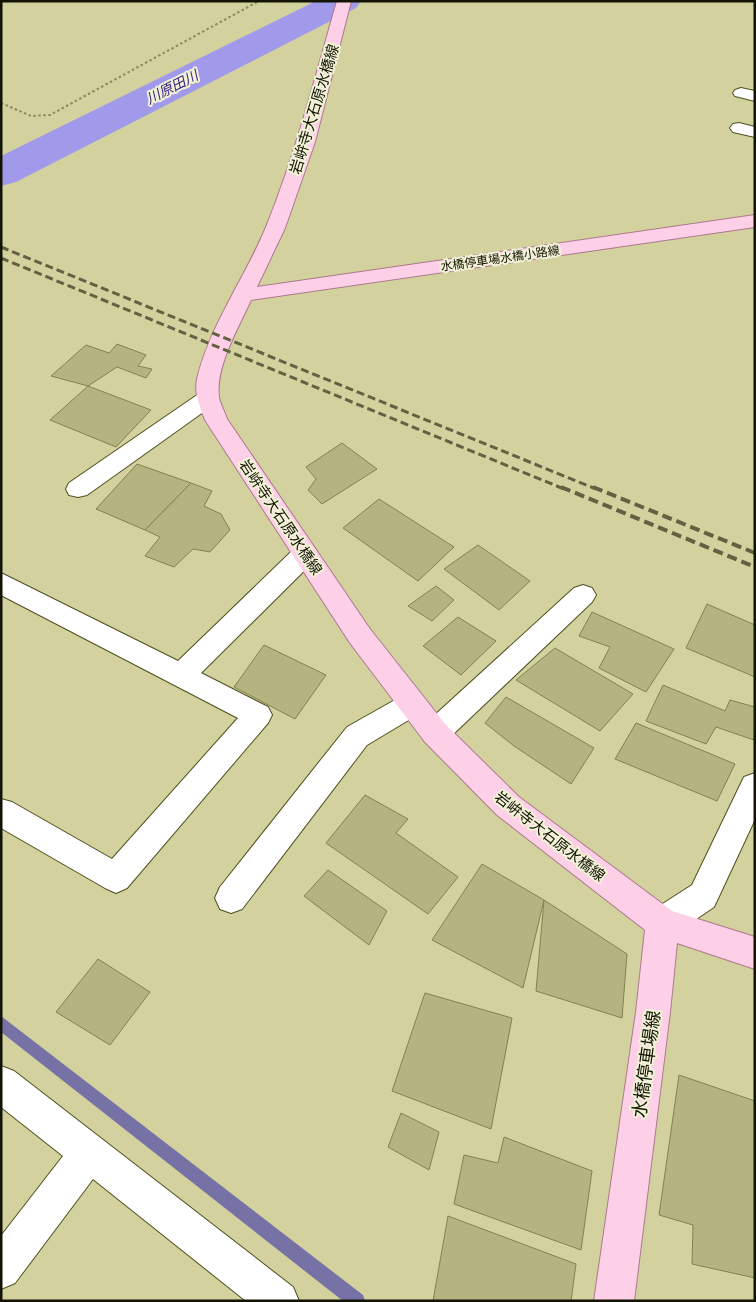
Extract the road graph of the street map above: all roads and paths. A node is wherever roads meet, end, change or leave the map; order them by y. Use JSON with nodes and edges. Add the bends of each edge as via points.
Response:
{"nodes":[{"id":1,"x":259,"y":1,"type":"edge"},
{"id":2,"x":344,"y":1,"type":"edge"},
{"id":3,"x":1,"y":103,"type":"edge"},
{"id":4,"x":755,"y":221,"type":"edge"},
{"id":5,"x":245,"y":295,"type":"junction"},
{"id":6,"x":208,"y":398,"type":"junction"},
{"id":7,"x":78,"y":489,"type":"dead end"},
{"id":8,"x":305,"y":554,"type":"junction"},
{"id":9,"x":1,"y":583,"type":"edge"},
{"id":10,"x":583,"y":595,"type":"dead end"},
{"id":11,"x":180,"y":676,"type":"junction"},
{"id":12,"x":412,"y":704,"type":"junction"},
{"id":13,"x":435,"y":733,"type":"junction"},
{"id":14,"x":755,"y":786,"type":"edge"},
{"id":15,"x":1,"y":812,"type":"edge"},
{"id":16,"x":231,"y":898,"type":"dead end"},
{"id":17,"x":662,"y":923,"type":"junction"},
{"id":18,"x":755,"y":954,"type":"edge"},
{"id":19,"x":1,"y":1084,"type":"edge"},
{"id":20,"x":89,"y":1153,"type":"junction"},
{"id":21,"x":1,"y":1269,"type":"edge"},
{"id":22,"x":279,"y":1301,"type":"edge"},
{"id":23,"x":614,"y":1301,"type":"edge"}],
"edges":[{"from":1,"to":3,"type":"path","via":[[50,115],[32,117]]},
{"from":2,"to":5,"type":"main road","name":"岩峅寺大石原水橋線","via":[[306,142],[275,228]]},
{"from":4,"to":5,"type":"main road","name":"水橋停車場水橋小路線"},
{"from":5,"to":6,"type":"main road","name":"岩峅寺大石原水橋線","via":[[219,346],[208,381]]},
{"from":6,"to":7,"type":"street"},
{"from":6,"to":8,"type":"main road","name":"岩峅寺大石原水橋線","via":[[216,420]]},
{"from":8,"to":11,"type":"street"},
{"from":8,"to":12,"type":"main road","name":"岩峅寺大石原水橋線","via":[[360,636]]},
{"from":9,"to":11,"type":"street"},
{"from":10,"to":13,"type":"street"},
{"from":11,"to":15,"type":"street","via":[[258,716],[116,878]]},
{"from":12,"to":13,"type":"main road","name":"岩峅寺大石原水橋線"},
{"from":12,"to":16,"type":"street","via":[[357,736]]},
{"from":13,"to":17,"type":"main road","name":"岩峅寺大石原水橋線","via":[[508,806]]},
{"from":14,"to":17,"type":"street","via":[[702,896]]},
{"from":17,"to":18,"type":"main road"},
{"from":17,"to":23,"type":"main road","name":"水橋停車場線"},
{"from":19,"to":20,"type":"street"},
{"from":20,"to":21,"type":"street"},
{"from":20,"to":22,"type":"street"}]}
